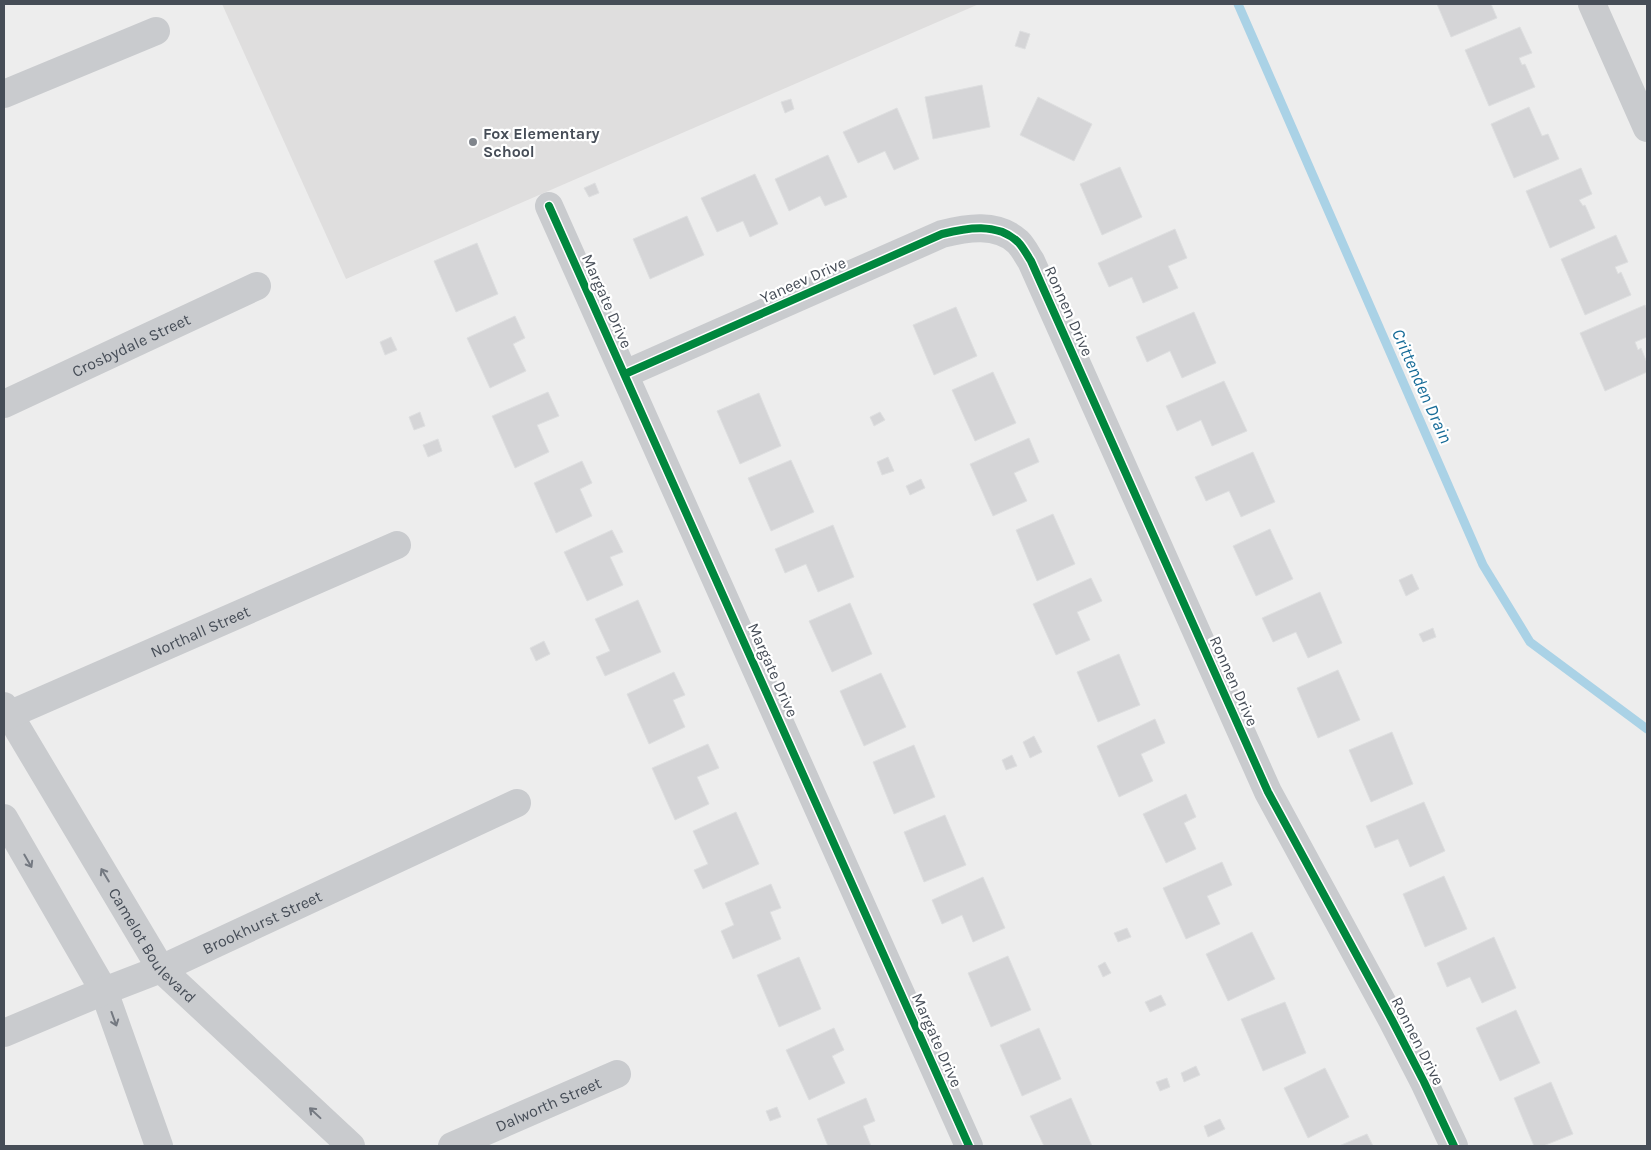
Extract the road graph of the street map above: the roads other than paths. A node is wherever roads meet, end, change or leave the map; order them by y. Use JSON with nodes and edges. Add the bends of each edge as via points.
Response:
{"nodes":[{"id":1,"x":1592,"y":4,"type":"edge"},
{"id":2,"x":156,"y":31,"type":"dead end"},
{"id":3,"x":4,"y":94,"type":"edge"},
{"id":4,"x":1647,"y":128,"type":"edge"},
{"id":5,"x":549,"y":206,"type":"dead end"},
{"id":6,"x":996,"y":229,"type":"joint"},
{"id":7,"x":257,"y":286,"type":"dead end"},
{"id":8,"x":625,"y":374,"type":"junction"},
{"id":9,"x":4,"y":404,"type":"edge"},
{"id":10,"x":397,"y":545,"type":"dead end"},
{"id":11,"x":5,"y":713,"type":"edge"},
{"id":12,"x":517,"y":803,"type":"dead end"},
{"id":13,"x":4,"y":818,"type":"edge"},
{"id":14,"x":161,"y":968,"type":"junction"},
{"id":15,"x":104,"y":991,"type":"junction"},
{"id":16,"x":4,"y":1033,"type":"edge"},
{"id":17,"x":617,"y":1074,"type":"dead end"},
{"id":18,"x":159,"y":1146,"type":"edge"},
{"id":19,"x":351,"y":1146,"type":"edge"},
{"id":20,"x":452,"y":1146,"type":"edge"},
{"id":21,"x":969,"y":1146,"type":"edge"},
{"id":22,"x":1454,"y":1146,"type":"edge"}],
"edges":[{"from":1,"to":4,"type":"street"},
{"from":2,"to":3,"type":"street"},
{"from":5,"to":8,"type":"street","name":"Margate Drive"},
{"from":6,"to":8,"type":"street","name":"Yaneev Drive","via":[[967,228],[942,234]]},
{"from":6,"to":22,"type":"street","name":"Ronnen Drive","via":[[1017,241],[1031,261],[1268,792],[1392,1020]]},
{"from":7,"to":9,"type":"street","name":"Crosbydale Street"},
{"from":8,"to":21,"type":"street","name":"Margate Drive"},
{"from":10,"to":11,"type":"street","name":"Northall Street"},
{"from":14,"to":11,"type":"street","name":"Camelot Boulevard","one_way":true},
{"from":12,"to":14,"type":"street","name":"Brookhurst Street"},
{"from":13,"to":15,"type":"street","one_way":true},
{"from":14,"to":15,"type":"street","name":"Brookhurst Street"},
{"from":19,"to":14,"type":"street","name":"Camelot Boulevard","one_way":true},
{"from":15,"to":16,"type":"street","name":"Brookhurst Street"},
{"from":15,"to":18,"type":"street","one_way":true},
{"from":17,"to":20,"type":"street","name":"Dalworth Street"}]}
